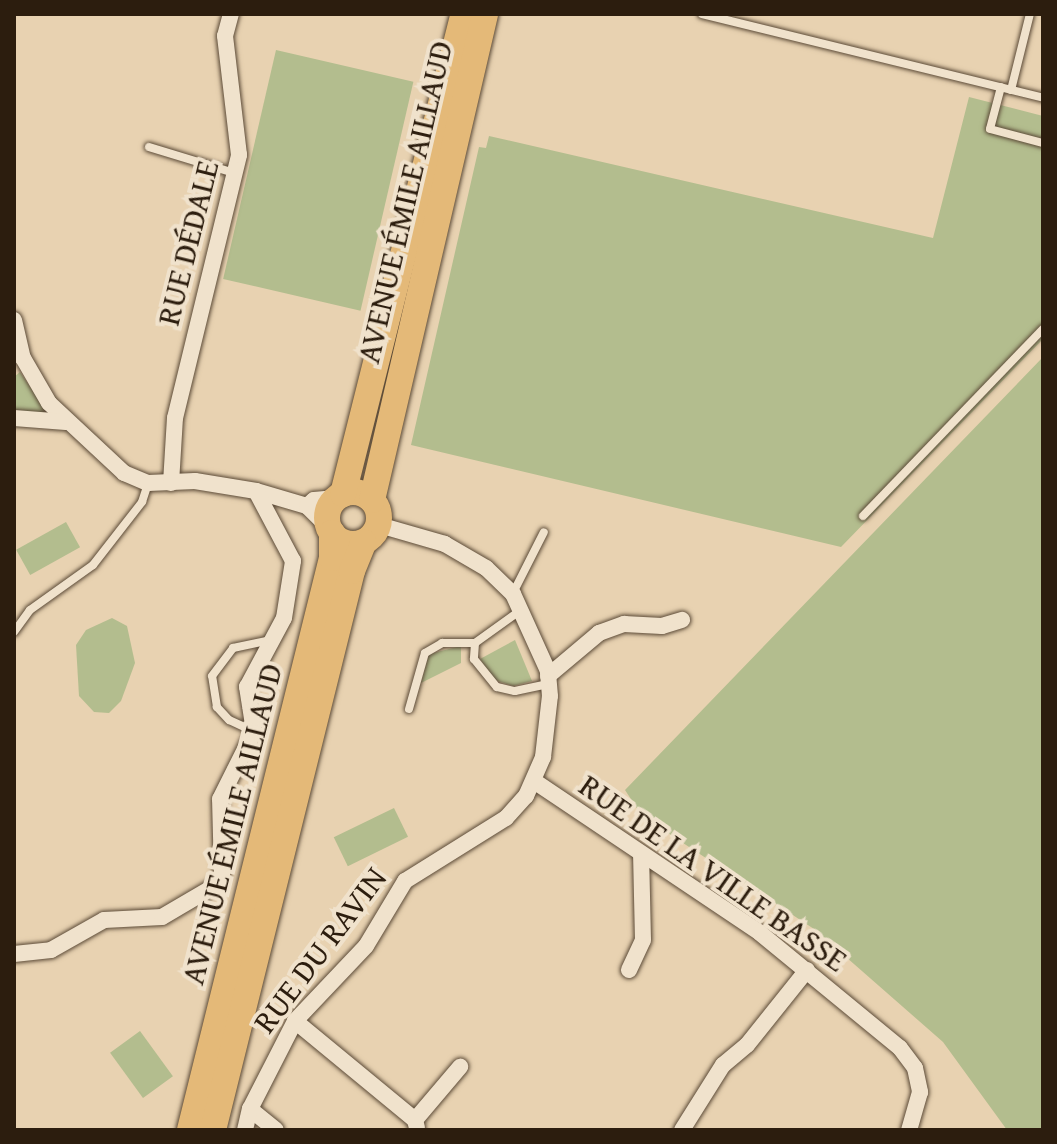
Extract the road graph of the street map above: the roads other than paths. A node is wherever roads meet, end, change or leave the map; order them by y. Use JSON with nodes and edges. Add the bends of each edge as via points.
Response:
{"nodes":[{"id":1,"x":231,"y":14,"type":"edge"},
{"id":2,"x":464,"y":14,"type":"edge"},
{"id":3,"x":485,"y":14,"type":"edge"},
{"id":4,"x":702,"y":14,"type":"edge"},
{"id":5,"x":751,"y":14,"type":"edge"},
{"id":6,"x":1030,"y":14,"type":"edge"},
{"id":7,"x":748,"y":26,"type":"junction"},
{"id":8,"x":1001,"y":87,"type":"junction"},
{"id":9,"x":1011,"y":90,"type":"junction"},
{"id":10,"x":1043,"y":98,"type":"edge"},
{"id":11,"x":1043,"y":143,"type":"edge"},
{"id":12,"x":149,"y":147,"type":"dead end"},
{"id":13,"x":235,"y":173,"type":"junction"},
{"id":14,"x":14,"y":320,"type":"edge"},
{"id":15,"x":1043,"y":329,"type":"edge"},
{"id":16,"x":19,"y":344,"type":"junction"},
{"id":17,"x":14,"y":363,"type":"edge"},
{"id":18,"x":14,"y":418,"type":"edge"},
{"id":19,"x":66,"y":422,"type":"junction"},
{"id":20,"x":148,"y":483,"type":"junction"},
{"id":21,"x":171,"y":483,"type":"junction"},
{"id":22,"x":256,"y":491,"type":"junction"},
{"id":23,"x":339,"y":496,"type":"junction"},
{"id":24,"x":307,"y":506,"type":"junction"},
{"id":25,"x":863,"y":516,"type":"dead end"},
{"id":26,"x":372,"y":522,"type":"junction"},
{"id":27,"x":330,"y":530,"type":"junction"},
{"id":28,"x":544,"y":532,"type":"dead end"},
{"id":29,"x":513,"y":594,"type":"junction"},
{"id":30,"x":522,"y":609,"type":"junction"},
{"id":31,"x":682,"y":620,"type":"dead end"},
{"id":32,"x":14,"y":632,"type":"edge"},
{"id":33,"x":276,"y":639,"type":"junction"},
{"id":34,"x":475,"y":643,"type":"junction"},
{"id":35,"x":549,"y":680,"type":"junction"},
{"id":36,"x":409,"y":709,"type":"dead end"},
{"id":37,"x":254,"y":731,"type":"junction"},
{"id":38,"x":534,"y":781,"type":"junction"},
{"id":39,"x":641,"y":855,"type":"junction"},
{"id":40,"x":14,"y":954,"type":"edge"},
{"id":41,"x":629,"y":970,"type":"dead end"},
{"id":42,"x":807,"y":970,"type":"junction"},
{"id":43,"x":295,"y":1021,"type":"junction"},
{"id":44,"x":460,"y":1067,"type":"dead end"},
{"id":45,"x":250,"y":1109,"type":"junction"},
{"id":46,"x":416,"y":1125,"type":"edge"},
{"id":47,"x":190,"y":1130,"type":"edge"},
{"id":48,"x":213,"y":1130,"type":"edge"},
{"id":49,"x":245,"y":1130,"type":"edge"},
{"id":50,"x":276,"y":1130,"type":"edge"},
{"id":51,"x":682,"y":1130,"type":"edge"},
{"id":52,"x":909,"y":1130,"type":"edge"}],
"edges":[{"from":1,"to":13,"type":"street","name":"RUE DÉDALE","via":[[225,36],[239,155]]},
{"from":2,"to":23,"type":"main road","name":"AVENUE ÉMILE AILLAUD"},
{"from":3,"to":26,"type":"main road","name":"AVENUE ÉMILE AILLAUD"},
{"from":4,"to":7,"type":"lane"},
{"from":5,"to":7,"type":"lane"},
{"from":6,"to":9,"type":"lane"},
{"from":7,"to":8,"type":"lane"},
{"from":8,"to":9,"type":"lane"},
{"from":8,"to":11,"type":"lane","via":[[990,129]]},
{"from":9,"to":10,"type":"lane"},
{"from":12,"to":13,"type":"lane"},
{"from":13,"to":21,"type":"street","name":"RUE DÉDALE","via":[[175,418]]},
{"from":14,"to":16,"type":"street"},
{"from":15,"to":25,"type":"lane"},
{"from":16,"to":17,"type":"street"},
{"from":16,"to":19,"type":"street","via":[[38,386]]},
{"from":18,"to":19,"type":"street"},
{"from":19,"to":20,"type":"street","via":[[114,466]]},
{"from":20,"to":21,"type":"street"},
{"from":20,"to":32,"type":"lane","via":[[142,502],[93,565],[30,610]]},
{"from":21,"to":22,"type":"street","via":[[195,481]]},
{"from":22,"to":24,"type":"street"},
{"from":22,"to":33,"type":"street","via":[[293,561]]},
{"from":23,"to":24,"type":"street"},
{"from":23,"to":26,"type":"main road","via":[[358,492]]},
{"from":23,"to":27,"type":"main road","via":[[328,512]]},
{"from":24,"to":27,"type":"street"},
{"from":26,"to":27,"type":"main road","via":[[346,543]]},
{"from":26,"to":29,"type":"street","name":"RUE DU RAVIN","via":[[445,544],[486,568]]},
{"from":26,"to":48,"type":"main road","name":"AVENUE ÉMILE AILLAUD","via":[[348,586]]},
{"from":27,"to":47,"type":"main road","name":"AVENUE ÉMILE AILLAUD","via":[[332,558]]},
{"from":28,"to":29,"type":"lane"},
{"from":29,"to":30,"type":"street","name":"RUE DU RAVIN"},
{"from":30,"to":34,"type":"lane"},
{"from":30,"to":35,"type":"street","name":"RUE DU RAVIN"},
{"from":31,"to":35,"type":"street","via":[[662,626],[624,624],[599,633]]},
{"from":33,"to":37,"type":"street","via":[[247,687]]},
{"from":33,"to":37,"type":"lane","via":[[233,648],[212,676],[217,707],[229,720]]},
{"from":34,"to":35,"type":"lane","via":[[474,659],[497,687],[515,691]]},
{"from":34,"to":36,"type":"lane","via":[[442,643],[425,653]]},
{"from":35,"to":38,"type":"street","name":"RUE DU RAVIN","via":[[548,731]]},
{"from":37,"to":40,"type":"street","via":[[220,799],[225,853],[222,874],[213,887],[162,917],[104,920],[51,950]]},
{"from":38,"to":39,"type":"street","name":"RUE DE LA VILLE BASSE"},
{"from":38,"to":43,"type":"street","name":"RUE DU RAVIN","via":[[506,818],[410,875],[366,946]]},
{"from":39,"to":41,"type":"street","via":[[644,931]]},
{"from":39,"to":42,"type":"street","name":"RUE DE LA VILLE BASSE"},
{"from":42,"to":51,"type":"street","via":[[747,1045],[723,1065]]},
{"from":42,"to":52,"type":"street","name":"RUE DE LA VILLE BASSE","via":[[909,1058],[920,1092]]},
{"from":43,"to":45,"type":"street","name":"RUE DU RAVIN"},
{"from":43,"to":46,"type":"street"},
{"from":44,"to":46,"type":"street"},
{"from":45,"to":49,"type":"street","name":"RUE DU RAVIN"},
{"from":45,"to":50,"type":"street"}]}
